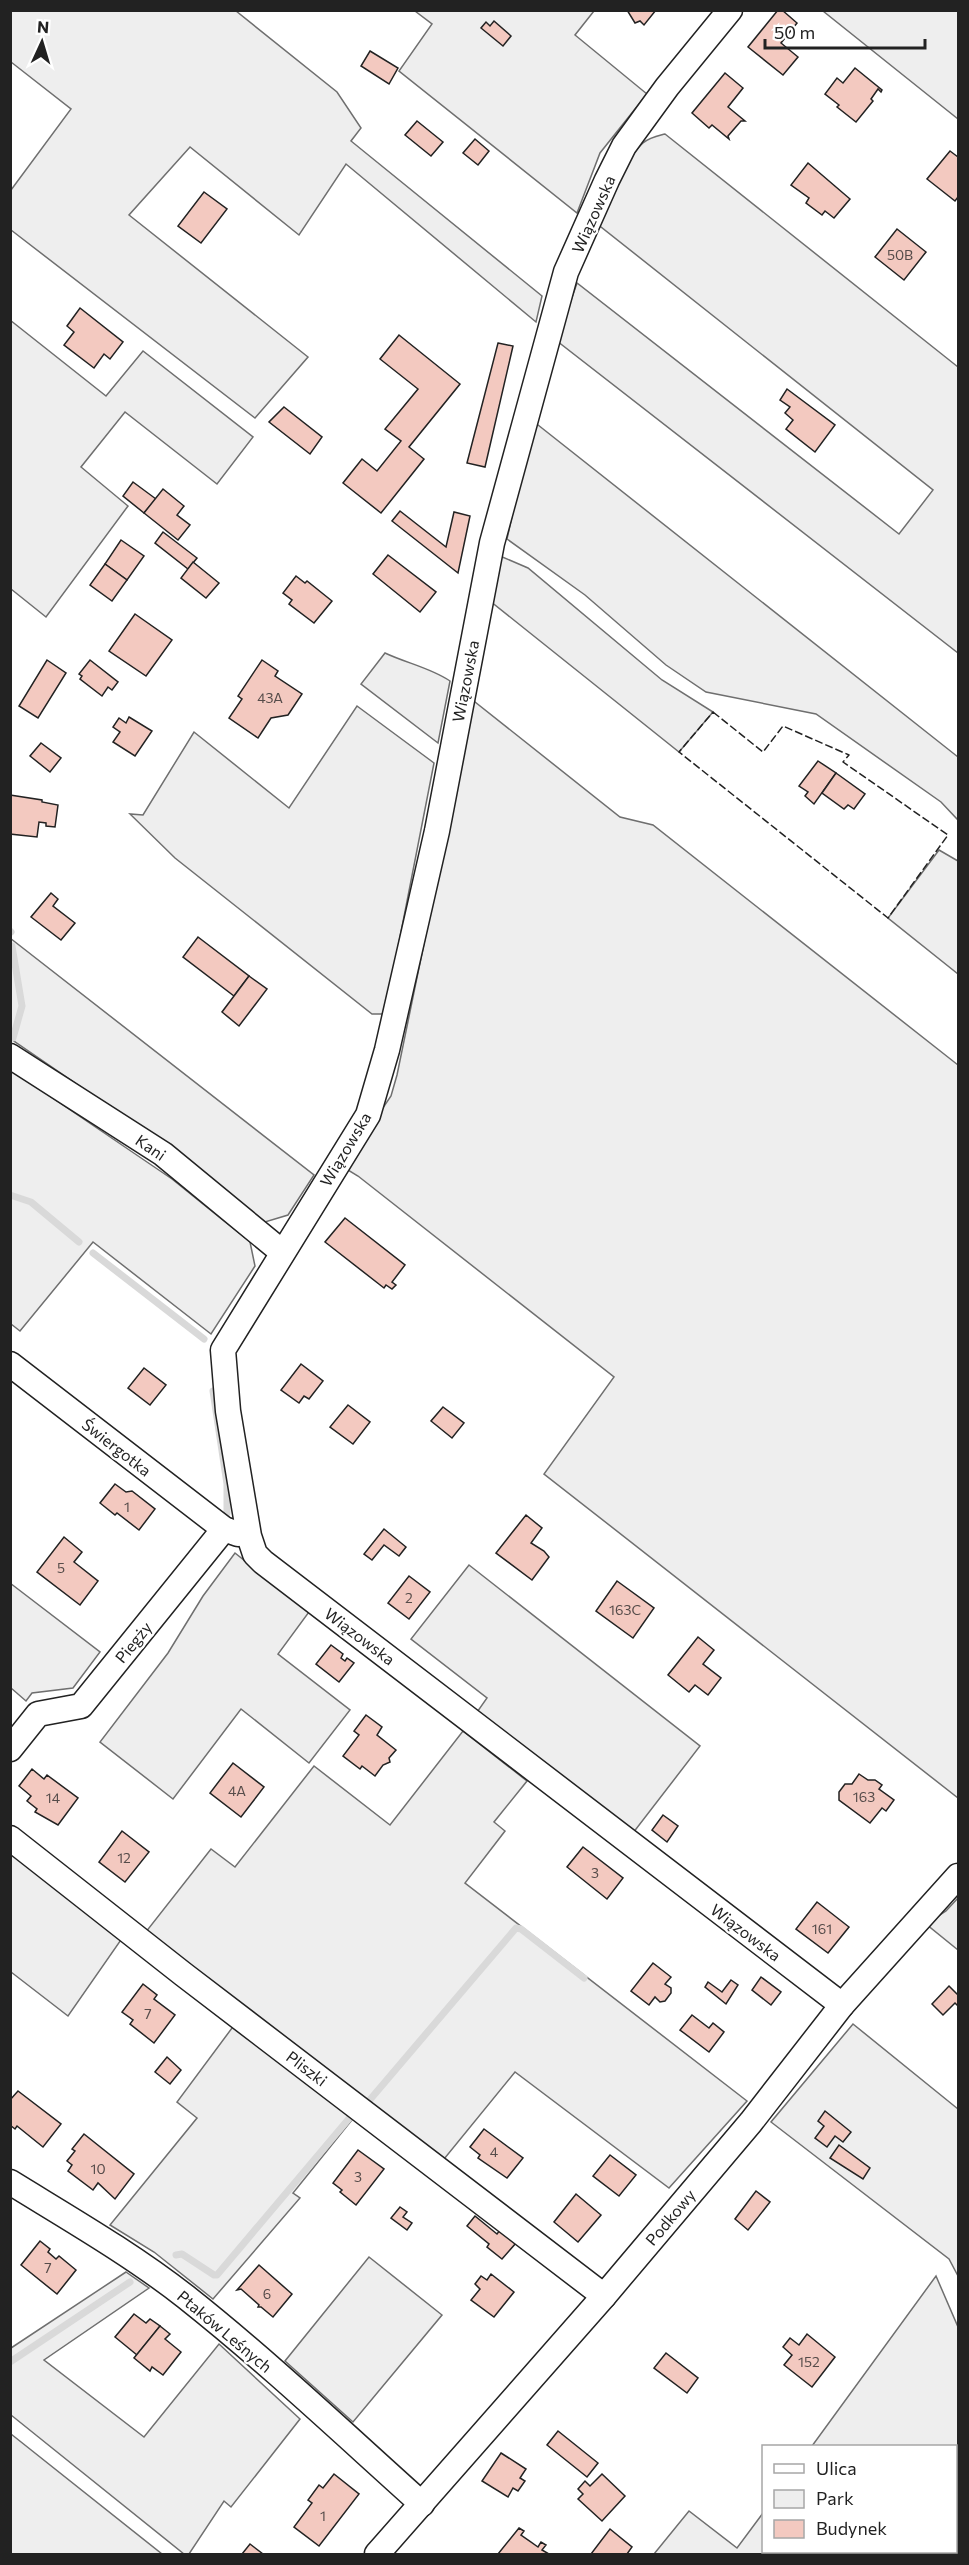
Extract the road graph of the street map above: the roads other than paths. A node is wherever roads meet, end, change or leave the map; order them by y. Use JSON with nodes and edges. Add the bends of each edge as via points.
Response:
{"nodes":[{"id":1,"x":730,"y":10,"type":"edge"},
{"id":2,"x":10,"y":1056,"type":"edge"},
{"id":3,"x":282,"y":1252,"type":"junction"},
{"id":4,"x":10,"y":1364,"type":"edge"},
{"id":5,"x":224,"y":1529,"type":"junction"},
{"id":6,"x":249,"y":1536,"type":"junction"},
{"id":7,"x":10,"y":1749,"type":"edge"},
{"id":8,"x":10,"y":1838,"type":"edge"},
{"id":9,"x":958,"y":1876,"type":"edge"},
{"id":10,"x":842,"y":2005,"type":"junction"},
{"id":11,"x":10,"y":2181,"type":"edge"},
{"id":12,"x":604,"y":2296,"type":"junction"},
{"id":13,"x":422,"y":2504,"type":"junction"},
{"id":14,"x":377,"y":2554,"type":"edge"}],
"edges":[{"from":1,"to":3,"type":"street","name":"Wiązowska","via":[[624,146],[566,272],[492,543],[437,831],[387,1050],[368,1115]]},
{"from":2,"to":3,"type":"street","name":"Kani","via":[[163,1154]]},
{"from":3,"to":6,"type":"street","name":"Wiązowska","via":[[223,1350],[228,1411]]},
{"from":4,"to":5,"type":"street","name":"Świergotka"},
{"from":5,"to":6,"type":"street"},
{"from":5,"to":7,"type":"street","name":"Piegży","via":[[81,1707],[38,1714]]},
{"from":6,"to":10,"type":"street","name":"Wiązowska","via":[[255,1554],[263,1562]]},
{"from":8,"to":12,"type":"street","name":"Pliszki"},
{"from":9,"to":10,"type":"street","name":"Podkowy"},
{"from":10,"to":12,"type":"street","name":"Podkowy","via":[[751,2122]]},
{"from":11,"to":13,"type":"street","name":"Ptaków Leśnych","via":[[131,2257],[184,2296]]},
{"from":12,"to":13,"type":"street","name":"Podkowy"},
{"from":13,"to":14,"type":"street","name":"Podkowy"}]}
